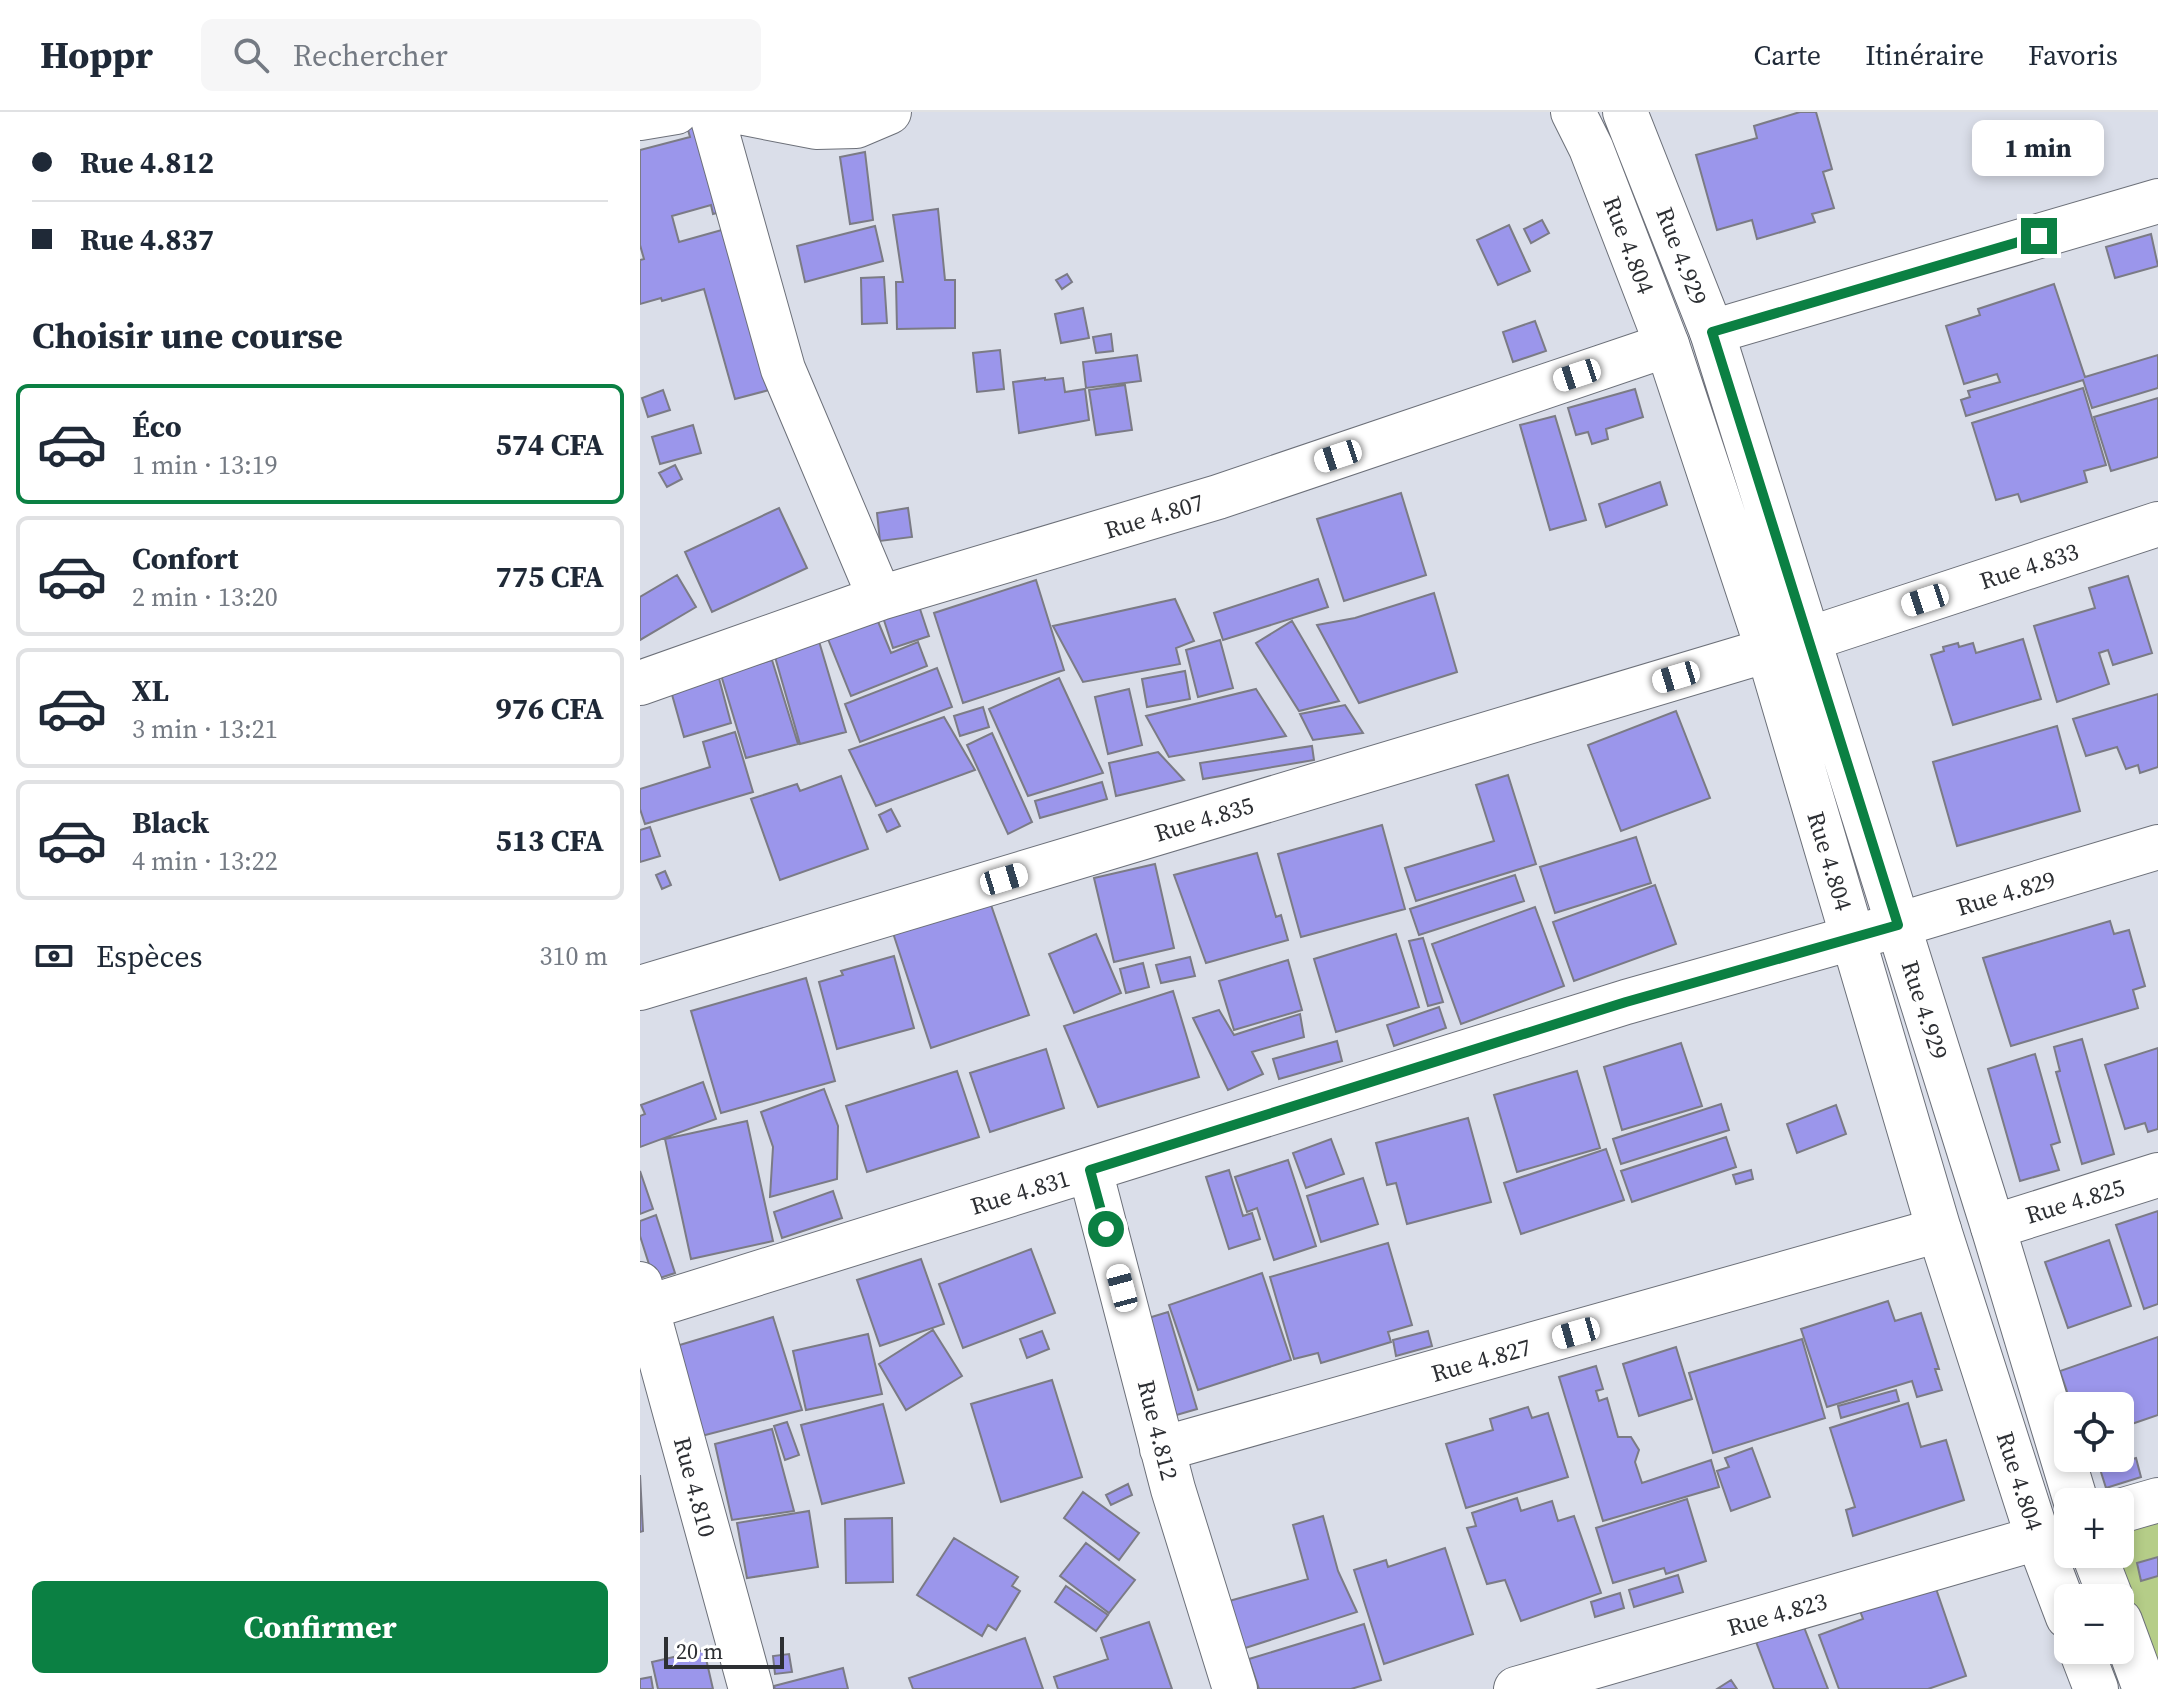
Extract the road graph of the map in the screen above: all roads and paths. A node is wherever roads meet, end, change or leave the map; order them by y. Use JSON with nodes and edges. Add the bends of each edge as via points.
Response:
{"nodes":[{"id":1,"x":676,"y":112,"type":"edge"},
{"id":2,"x":711,"y":112,"type":"edge"},
{"id":3,"x":739,"y":112,"type":"edge"},
{"id":4,"x":889,"y":112,"type":"edge"},
{"id":5,"x":1573,"y":112,"type":"edge"},
{"id":6,"x":1625,"y":112,"type":"edge"},
{"id":7,"x":640,"y":118,"type":"edge"},
{"id":8,"x":2158,"y":201,"type":"edge"},
{"id":9,"x":1712,"y":332,"type":"junction"},
{"id":10,"x":1667,"y":345,"type":"junction"},
{"id":11,"x":2158,"y":524,"type":"edge"},
{"id":12,"x":880,"y":598,"type":"junction"},
{"id":13,"x":1809,"y":639,"type":"junction"},
{"id":14,"x":1768,"y":650,"type":"junction"},
{"id":15,"x":640,"y":683,"type":"edge"},
{"id":16,"x":2158,"y":847,"type":"edge"},
{"id":17,"x":1898,"y":925,"type":"junction"},
{"id":18,"x":1853,"y":937,"type":"junction"},
{"id":19,"x":640,"y":988,"type":"edge"},
{"id":20,"x":1090,"y":1170,"type":"junction"},
{"id":21,"x":2158,"y":1175,"type":"edge"},
{"id":22,"x":1993,"y":1227,"type":"junction"},
{"id":23,"x":1939,"y":1230,"type":"junction"},
{"id":24,"x":643,"y":1296,"type":"edge"},
{"id":25,"x":1162,"y":1449,"type":"junction"},
{"id":26,"x":2072,"y":1488,"type":"edge"},
{"id":27,"x":2158,"y":1500,"type":"edge"},
{"id":28,"x":2134,"y":1507,"type":"edge"},
{"id":29,"x":2038,"y":1538,"type":"junction"},
{"id":30,"x":2055,"y":1584,"type":"edge"},
{"id":31,"x":2134,"y":1659,"type":"edge"},
{"id":32,"x":2086,"y":1664,"type":"edge"},
{"id":33,"x":751,"y":1689,"type":"edge"},
{"id":34,"x":1235,"y":1689,"type":"edge"},
{"id":35,"x":1516,"y":1689,"type":"edge"},
{"id":36,"x":2096,"y":1689,"type":"edge"},
{"id":37,"x":2145,"y":1689,"type":"edge"}],
"edges":[{"from":1,"to":7,"type":"street"},
{"from":2,"to":12,"type":"street","via":[[783,369]]},
{"from":3,"to":4,"type":"street","via":[[816,127],[856,126]]},
{"from":5,"to":10,"type":"street","name":"Rue 4.804"},
{"from":6,"to":9,"type":"street","name":"Rue 4.929"},
{"from":8,"to":9,"type":"street"},
{"from":9,"to":13,"type":"street","name":"Rue 4.929"},
{"from":10,"to":12,"type":"street","name":"Rue 4.807","via":[[1218,497]]},
{"from":10,"to":14,"type":"street","name":"Rue 4.804"},
{"from":11,"to":13,"type":"street","name":"Rue 4.833"},
{"from":12,"to":15,"type":"street","name":"Rue 4.807"},
{"from":13,"to":17,"type":"street","name":"Rue 4.929"},
{"from":14,"to":18,"type":"street","name":"Rue 4.804"},
{"from":14,"to":19,"type":"street","name":"Rue 4.835"},
{"from":16,"to":17,"type":"street","name":"Rue 4.829"},
{"from":17,"to":18,"type":"street","name":"Rue 4.829"},
{"from":17,"to":22,"type":"street","name":"Rue 4.929"},
{"from":18,"to":20,"type":"street","name":"Rue 4.831","via":[[1626,1002]]},
{"from":18,"to":23,"type":"street","name":"Rue 4.804"},
{"from":20,"to":24,"type":"street","name":"Rue 4.831"},
{"from":20,"to":25,"type":"street","name":"Rue 4.812"},
{"from":21,"to":22,"type":"street","name":"Rue 4.825"},
{"from":22,"to":26,"type":"street","name":"Rue 4.929"},
{"from":23,"to":25,"type":"street","name":"Rue 4.827"},
{"from":23,"to":29,"type":"street","name":"Rue 4.804"},
{"from":24,"to":33,"type":"street","name":"Rue 4.810"},
{"from":25,"to":34,"type":"street","name":"Rue 4.812"},
{"from":27,"to":28,"type":"street"},
{"from":29,"to":30,"type":"street","name":"Rue 4.804"},
{"from":29,"to":35,"type":"street","name":"Rue 4.823"},
{"from":31,"to":37,"type":"street"},
{"from":32,"to":36,"type":"street"}]}
